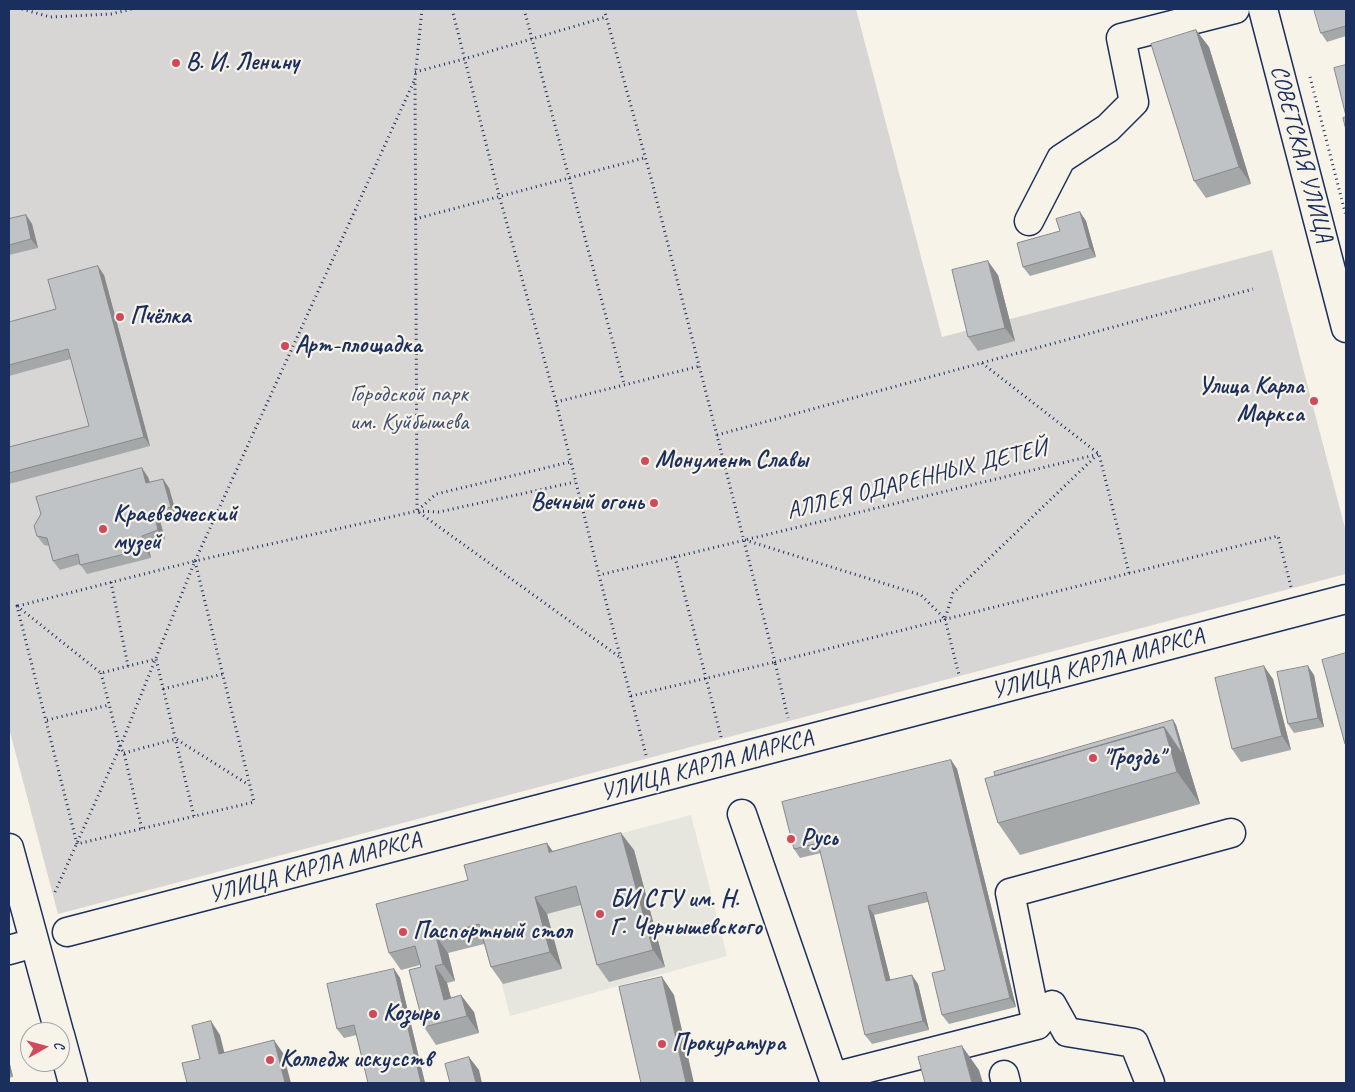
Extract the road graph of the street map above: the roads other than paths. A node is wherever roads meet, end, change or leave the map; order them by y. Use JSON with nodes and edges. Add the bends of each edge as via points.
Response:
{"nodes":[{"id":1,"x":1235,"y":9,"type":"edge"},
{"id":2,"x":1263,"y":9,"type":"edge"},
{"id":3,"x":1029,"y":220,"type":"dead end"},
{"id":4,"x":1346,"y":328,"type":"edge"},
{"id":5,"x":1346,"y":600,"type":"edge"},
{"id":6,"x":742,"y":814,"type":"dead end"},
{"id":7,"x":1231,"y":833,"type":"dead end"},
{"id":8,"x":9,"y":848,"type":"edge"},
{"id":9,"x":67,"y":932,"type":"dead end"},
{"id":10,"x":22,"y":947,"type":"edge"},
{"id":11,"x":55,"y":1022,"type":"edge"},
{"id":12,"x":1037,"y":1025,"type":"junction"},
{"id":13,"x":834,"y":1080,"type":"edge"},
{"id":14,"x":1150,"y":1083,"type":"edge"}],
"edges":[{"from":1,"to":3,"type":"street","via":[[1121,38],[1134,102],[1108,128],[1062,159]]},
{"from":2,"to":4,"type":"street","name":"СОВЕТСКАЯ УЛИЦА"},
{"from":5,"to":9,"type":"street","name":"УЛИЦА КАРЛА МАРКСА"},
{"from":6,"to":13,"type":"street"},
{"from":7,"to":12,"type":"street","via":[[1010,893]]},
{"from":8,"to":10,"type":"street"},
{"from":10,"to":11,"type":"street"},
{"from":12,"to":13,"type":"street"},
{"from":12,"to":14,"type":"street","via":[[1052,1005],[1067,1032],[1134,1043]]}]}
